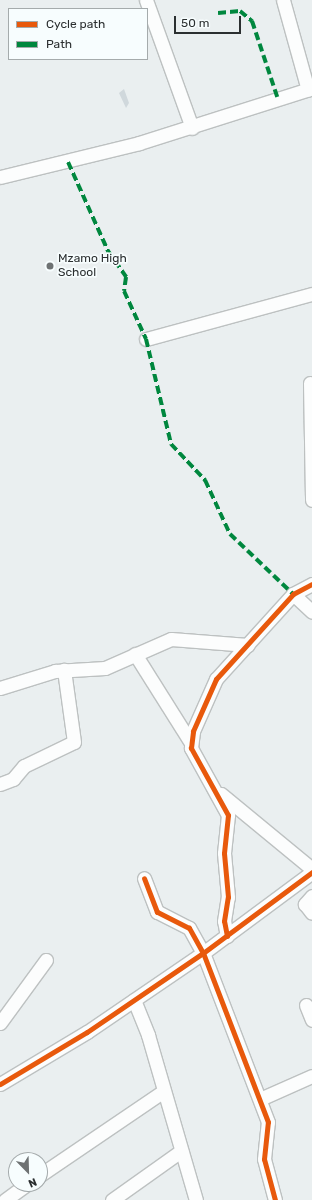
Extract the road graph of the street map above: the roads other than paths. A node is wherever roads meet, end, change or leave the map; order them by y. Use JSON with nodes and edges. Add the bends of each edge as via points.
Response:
{"nodes":[{"id":1,"x":146,"y":0,"type":"edge"},
{"id":2,"x":283,"y":0,"type":"edge"},
{"id":3,"x":310,"y":89,"type":"edge"},
{"id":4,"x":192,"y":128,"type":"junction"},
{"id":5,"x":0,"y":177,"type":"edge"},
{"id":6,"x":312,"y":294,"type":"edge"},
{"id":7,"x":146,"y":339,"type":"dead end"},
{"id":8,"x":310,"y":383,"type":"dead end"},
{"id":9,"x":312,"y":500,"type":"edge"},
{"id":10,"x":312,"y":584,"type":"edge"},
{"id":11,"x":293,"y":594,"type":"junction"},
{"id":12,"x":312,"y":612,"type":"edge"},
{"id":13,"x":248,"y":645,"type":"junction"},
{"id":14,"x":136,"y":654,"type":"junction"},
{"id":15,"x":64,"y":670,"type":"junction"},
{"id":16,"x":0,"y":688,"type":"edge"},
{"id":17,"x":191,"y":744,"type":"junction"},
{"id":18,"x":0,"y":784,"type":"edge"},
{"id":19,"x":218,"y":791,"type":"junction"},
{"id":20,"x":312,"y":871,"type":"edge"},
{"id":21,"x":144,"y":878,"type":"dead end"},
{"id":22,"x":312,"y":896,"type":"edge"},
{"id":23,"x":312,"y":913,"type":"edge"},
{"id":24,"x":227,"y":936,"type":"junction"},
{"id":25,"x":203,"y":953,"type":"junction"},
{"id":26,"x":46,"y":960,"type":"dead end"},
{"id":27,"x":134,"y":1000,"type":"junction"},
{"id":28,"x":306,"y":1006,"type":"dead end"},
{"id":29,"x":312,"y":1020,"type":"edge"},
{"id":30,"x":0,"y":1023,"type":"edge"},
{"id":31,"x":312,"y":1076,"type":"edge"},
{"id":32,"x":0,"y":1084,"type":"edge"},
{"id":33,"x":162,"y":1092,"type":"junction"},
{"id":34,"x":260,"y":1100,"type":"junction"},
{"id":35,"x":181,"y":1151,"type":"junction"},
{"id":36,"x":48,"y":1170,"type":"edge"},
{"id":37,"x":16,"y":1192,"type":"edge"},
{"id":38,"x":5,"y":1200,"type":"edge"},
{"id":39,"x":112,"y":1200,"type":"edge"},
{"id":40,"x":196,"y":1200,"type":"edge"},
{"id":41,"x":275,"y":1200,"type":"edge"}],
"edges":[{"from":1,"to":4,"type":"street"},
{"from":2,"to":3,"type":"street"},
{"from":3,"to":4,"type":"street"},
{"from":4,"to":5,"type":"street"},
{"from":6,"to":7,"type":"street"},
{"from":8,"to":9,"type":"street"},
{"from":10,"to":11,"type":"street"},
{"from":11,"to":12,"type":"street"},
{"from":11,"to":13,"type":"street"},
{"from":13,"to":14,"type":"street","via":[[176,639]]},
{"from":13,"to":17,"type":"street","via":[[208,693]]},
{"from":14,"to":15,"type":"street","via":[[100,669]]},
{"from":14,"to":17,"type":"street"},
{"from":15,"to":16,"type":"street"},
{"from":15,"to":18,"type":"street","via":[[74,742],[24,766]]},
{"from":17,"to":19,"type":"street"},
{"from":19,"to":20,"type":"street"},
{"from":19,"to":24,"type":"street","via":[[228,815],[224,854],[228,897],[224,921]]},
{"from":20,"to":24,"type":"street"},
{"from":21,"to":25,"type":"street","via":[[157,912],[189,928]]},
{"from":22,"to":23,"type":"street","via":[[305,904]]},
{"from":24,"to":25,"type":"street"},
{"from":25,"to":27,"type":"street"},
{"from":25,"to":34,"type":"street"},
{"from":26,"to":30,"type":"street"},
{"from":27,"to":32,"type":"street"},
{"from":27,"to":33,"type":"street","via":[[148,1035]]},
{"from":28,"to":29,"type":"street"},
{"from":31,"to":34,"type":"street"},
{"from":33,"to":35,"type":"street"},
{"from":33,"to":36,"type":"street"},
{"from":34,"to":41,"type":"street","via":[[268,1122],[264,1159]]},
{"from":35,"to":39,"type":"street"},
{"from":35,"to":40,"type":"street"},
{"from":37,"to":38,"type":"street"}]}
